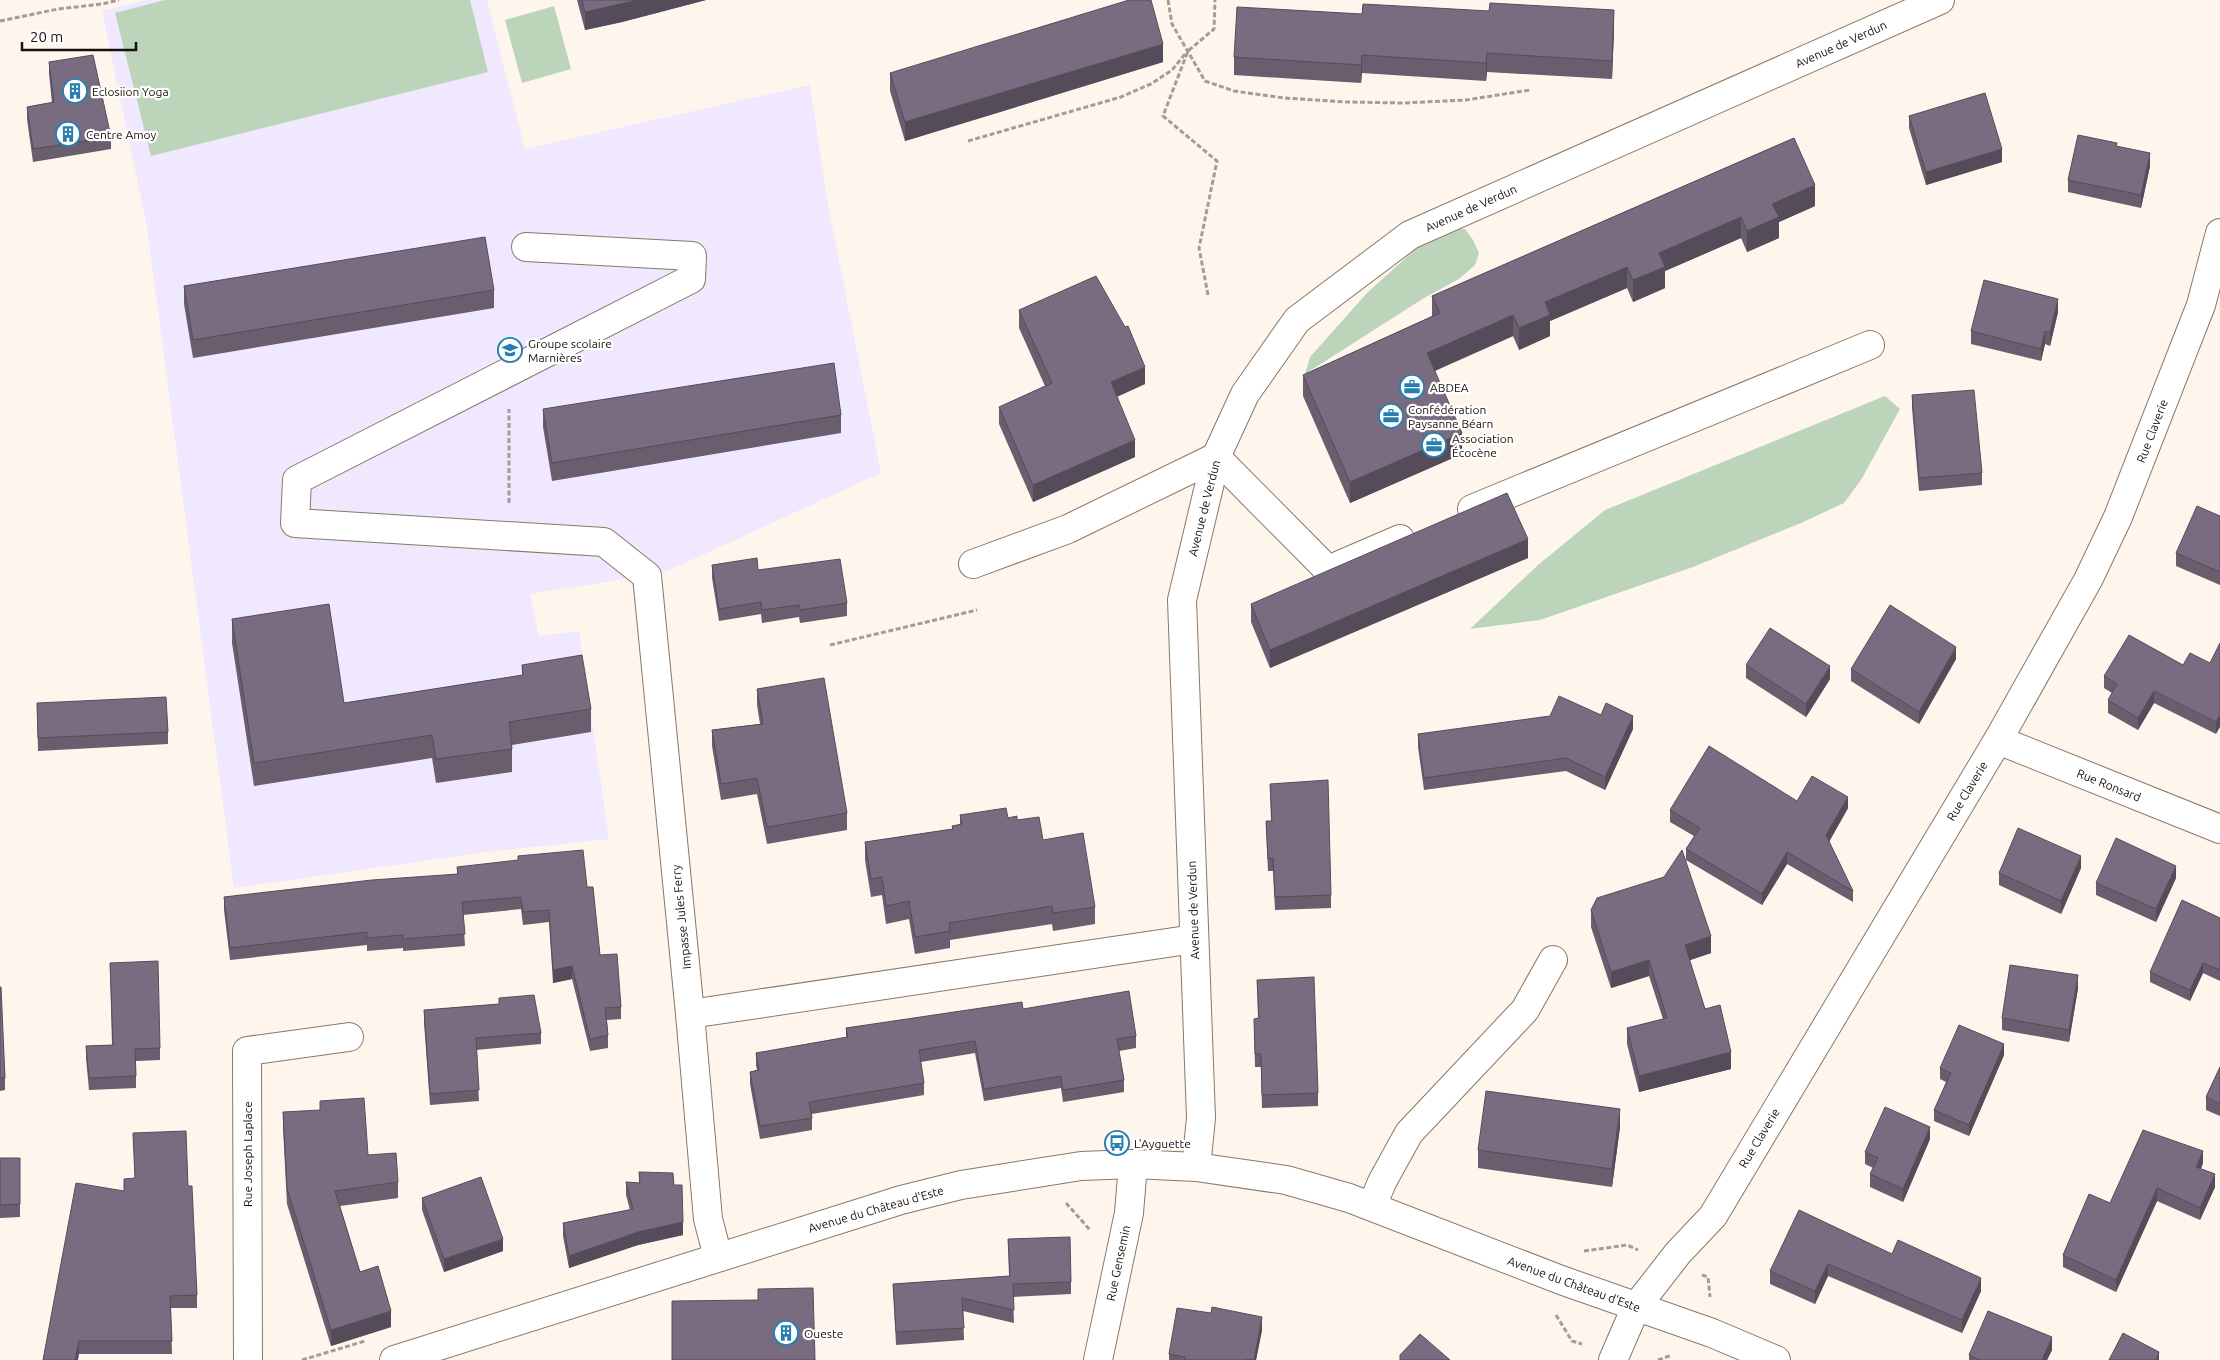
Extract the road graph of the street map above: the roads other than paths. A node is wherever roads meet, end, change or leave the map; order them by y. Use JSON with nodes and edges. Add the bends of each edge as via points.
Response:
{"nodes":[{"id":1,"x":1940,"y":0,"type":"edge"},
{"id":2,"x":2220,"y":233,"type":"edge"},
{"id":3,"x":526,"y":247,"type":"dead end"},
{"id":4,"x":1870,"y":345,"type":"dead end"},
{"id":5,"x":1216,"y":457,"type":"junction"},
{"id":6,"x":1453,"y":517,"type":"edge"},
{"id":7,"x":1426,"y":528,"type":"edge"},
{"id":8,"x":973,"y":564,"type":"dead end"},
{"id":9,"x":1998,"y":740,"type":"junction"},
{"id":10,"x":2220,"y":829,"type":"edge"},
{"id":11,"x":1194,"y":939,"type":"junction"},
{"id":12,"x":1553,"y":960,"type":"dead end"},
{"id":13,"x":690,"y":1014,"type":"junction"},
{"id":14,"x":349,"y":1037,"type":"dead end"},
{"id":15,"x":1133,"y":1164,"type":"junction"},
{"id":16,"x":1196,"y":1167,"type":"junction"},
{"id":17,"x":1372,"y":1206,"type":"junction"},
{"id":18,"x":718,"y":1257,"type":"junction"},
{"id":19,"x":1636,"y":1307,"type":"junction"},
{"id":20,"x":248,"y":1360,"type":"edge"},
{"id":21,"x":394,"y":1360,"type":"edge"},
{"id":22,"x":1098,"y":1360,"type":"edge"},
{"id":23,"x":1613,"y":1360,"type":"edge"},
{"id":24,"x":1776,"y":1360,"type":"edge"}],
"edges":[{"from":1,"to":5,"type":"street","name":"Avenue de Verdun","via":[[1410,235],[1297,320],[1245,394]]},
{"from":2,"to":9,"type":"street","name":"Rue Claverie","via":[[2201,305],[2118,518],[2088,580]]},
{"from":3,"to":13,"type":"street","name":"Impasse Jules Ferry","via":[[692,256],[691,279],[297,480],[295,524],[604,542],[647,576]]},
{"from":4,"to":6,"type":"street"},
{"from":5,"to":7,"type":"street","via":[[1328,570]]},
{"from":5,"to":8,"type":"street","via":[[1068,529]]},
{"from":5,"to":11,"type":"street","name":"Avenue de Verdun","via":[[1182,600]]},
{"from":9,"to":10,"type":"street","name":"Rue Ronsard"},
{"from":9,"to":19,"type":"street","name":"Rue Claverie","via":[[1713,1216],[1678,1253]]},
{"from":11,"to":13,"type":"street"},
{"from":11,"to":16,"type":"street","name":"Avenue de Verdun","via":[[1201,1118]]},
{"from":12,"to":17,"type":"street","via":[[1525,1010],[1409,1133]]},
{"from":13,"to":18,"type":"street","name":"Impasse Jules Ferry","via":[[708,1219]]},
{"from":14,"to":20,"type":"street","name":"Rue Joseph Laplace","via":[[247,1052]]},
{"from":15,"to":16,"type":"street","name":"Avenue du Château d'Este"},
{"from":15,"to":18,"type":"street","name":"Avenue du Château d'Este","via":[[1080,1166],[961,1184]]},
{"from":15,"to":22,"type":"street","name":"Rue Gensemin","via":[[1128,1213]]},
{"from":16,"to":17,"type":"street","name":"Avenue du Château d'Este","via":[[1286,1180]]},
{"from":17,"to":19,"type":"street","name":"Avenue du Château d'Este"},
{"from":18,"to":21,"type":"street","name":"Avenue du Château d'Este"},
{"from":19,"to":23,"type":"street","name":"Rue Claverie"},
{"from":19,"to":24,"type":"street","name":"Avenue du Château d'Este","via":[[1712,1333]]}]}
